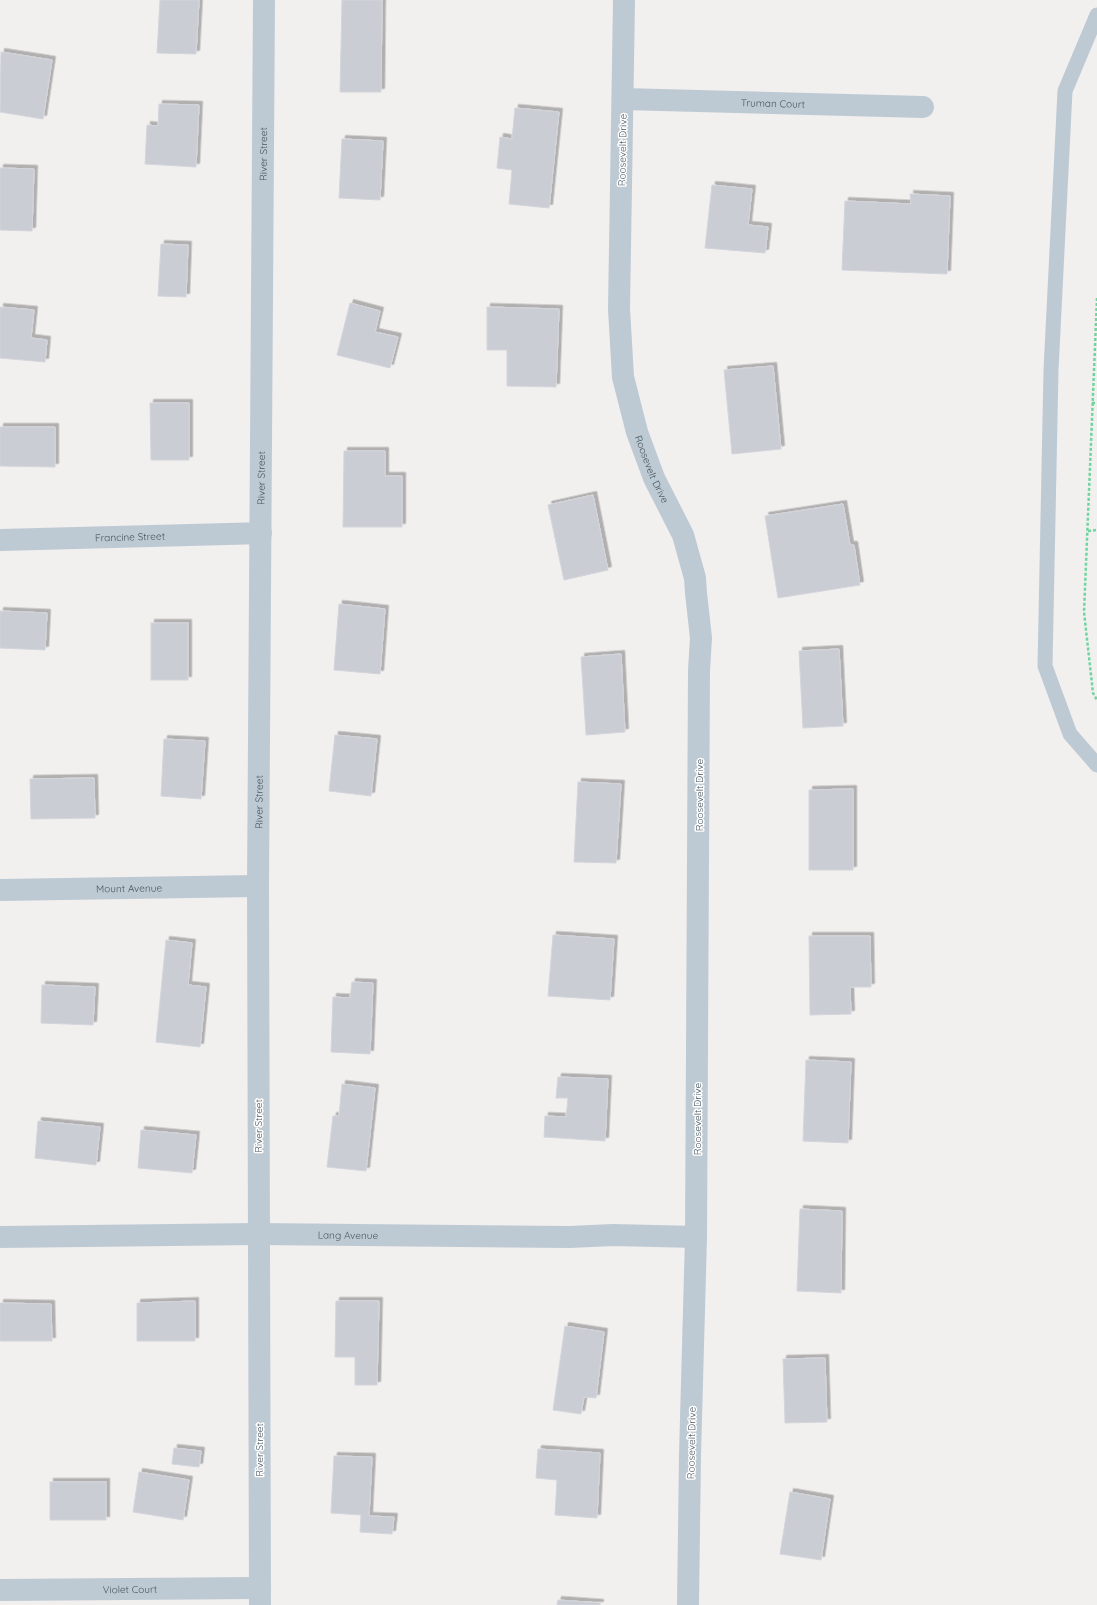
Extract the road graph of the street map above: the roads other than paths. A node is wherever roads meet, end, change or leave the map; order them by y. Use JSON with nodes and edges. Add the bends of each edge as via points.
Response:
{"nodes":[{"id":1,"x":264,"y":0,"type":"edge"},
{"id":2,"x":624,"y":0,"type":"edge"},
{"id":3,"x":1097,"y":15,"type":"edge"},
{"id":4,"x":623,"y":99,"type":"junction"},
{"id":5,"x":923,"y":107,"type":"dead end"},
{"id":6,"x":261,"y":533,"type":"junction"},
{"id":7,"x":0,"y":540,"type":"edge"},
{"id":8,"x":1097,"y":764,"type":"edge"},
{"id":9,"x":258,"y":886,"type":"junction"},
{"id":10,"x":0,"y":890,"type":"edge"},
{"id":11,"x":258,"y":1234,"type":"junction"},
{"id":12,"x":0,"y":1237,"type":"edge"},
{"id":13,"x":696,"y":1237,"type":"junction"},
{"id":14,"x":0,"y":1590,"type":"edge"},
{"id":15,"x":260,"y":1597,"type":"edge"},
{"id":16,"x":688,"y":1605,"type":"edge"}],
"edges":[{"from":1,"to":6,"type":"street","name":"River Street"},
{"from":2,"to":4,"type":"street","name":"Roosevelt Drive"},
{"from":3,"to":8,"type":"lane","via":[[1065,92],[1051,370],[1045,666],[1070,734]]},
{"from":4,"to":5,"type":"street","name":"Truman Court"},
{"from":4,"to":13,"type":"street","name":"Roosevelt Drive","via":[[619,309],[623,377],[637,432],[654,478],[683,535],[696,578],[701,638]]},
{"from":6,"to":7,"type":"street","name":"Francine Street"},
{"from":6,"to":9,"type":"street","name":"River Street"},
{"from":9,"to":10,"type":"street","name":"Mount Avenue"},
{"from":9,"to":11,"type":"street","name":"River Street"},
{"from":11,"to":12,"type":"street","name":"Lang Avenue"},
{"from":11,"to":13,"type":"street","name":"Lang Avenue"},
{"from":11,"to":15,"type":"street","name":"River Street"},
{"from":13,"to":16,"type":"street","name":"Roosevelt Drive"},
{"from":14,"to":15,"type":"street","name":"Violet Court"}]}
